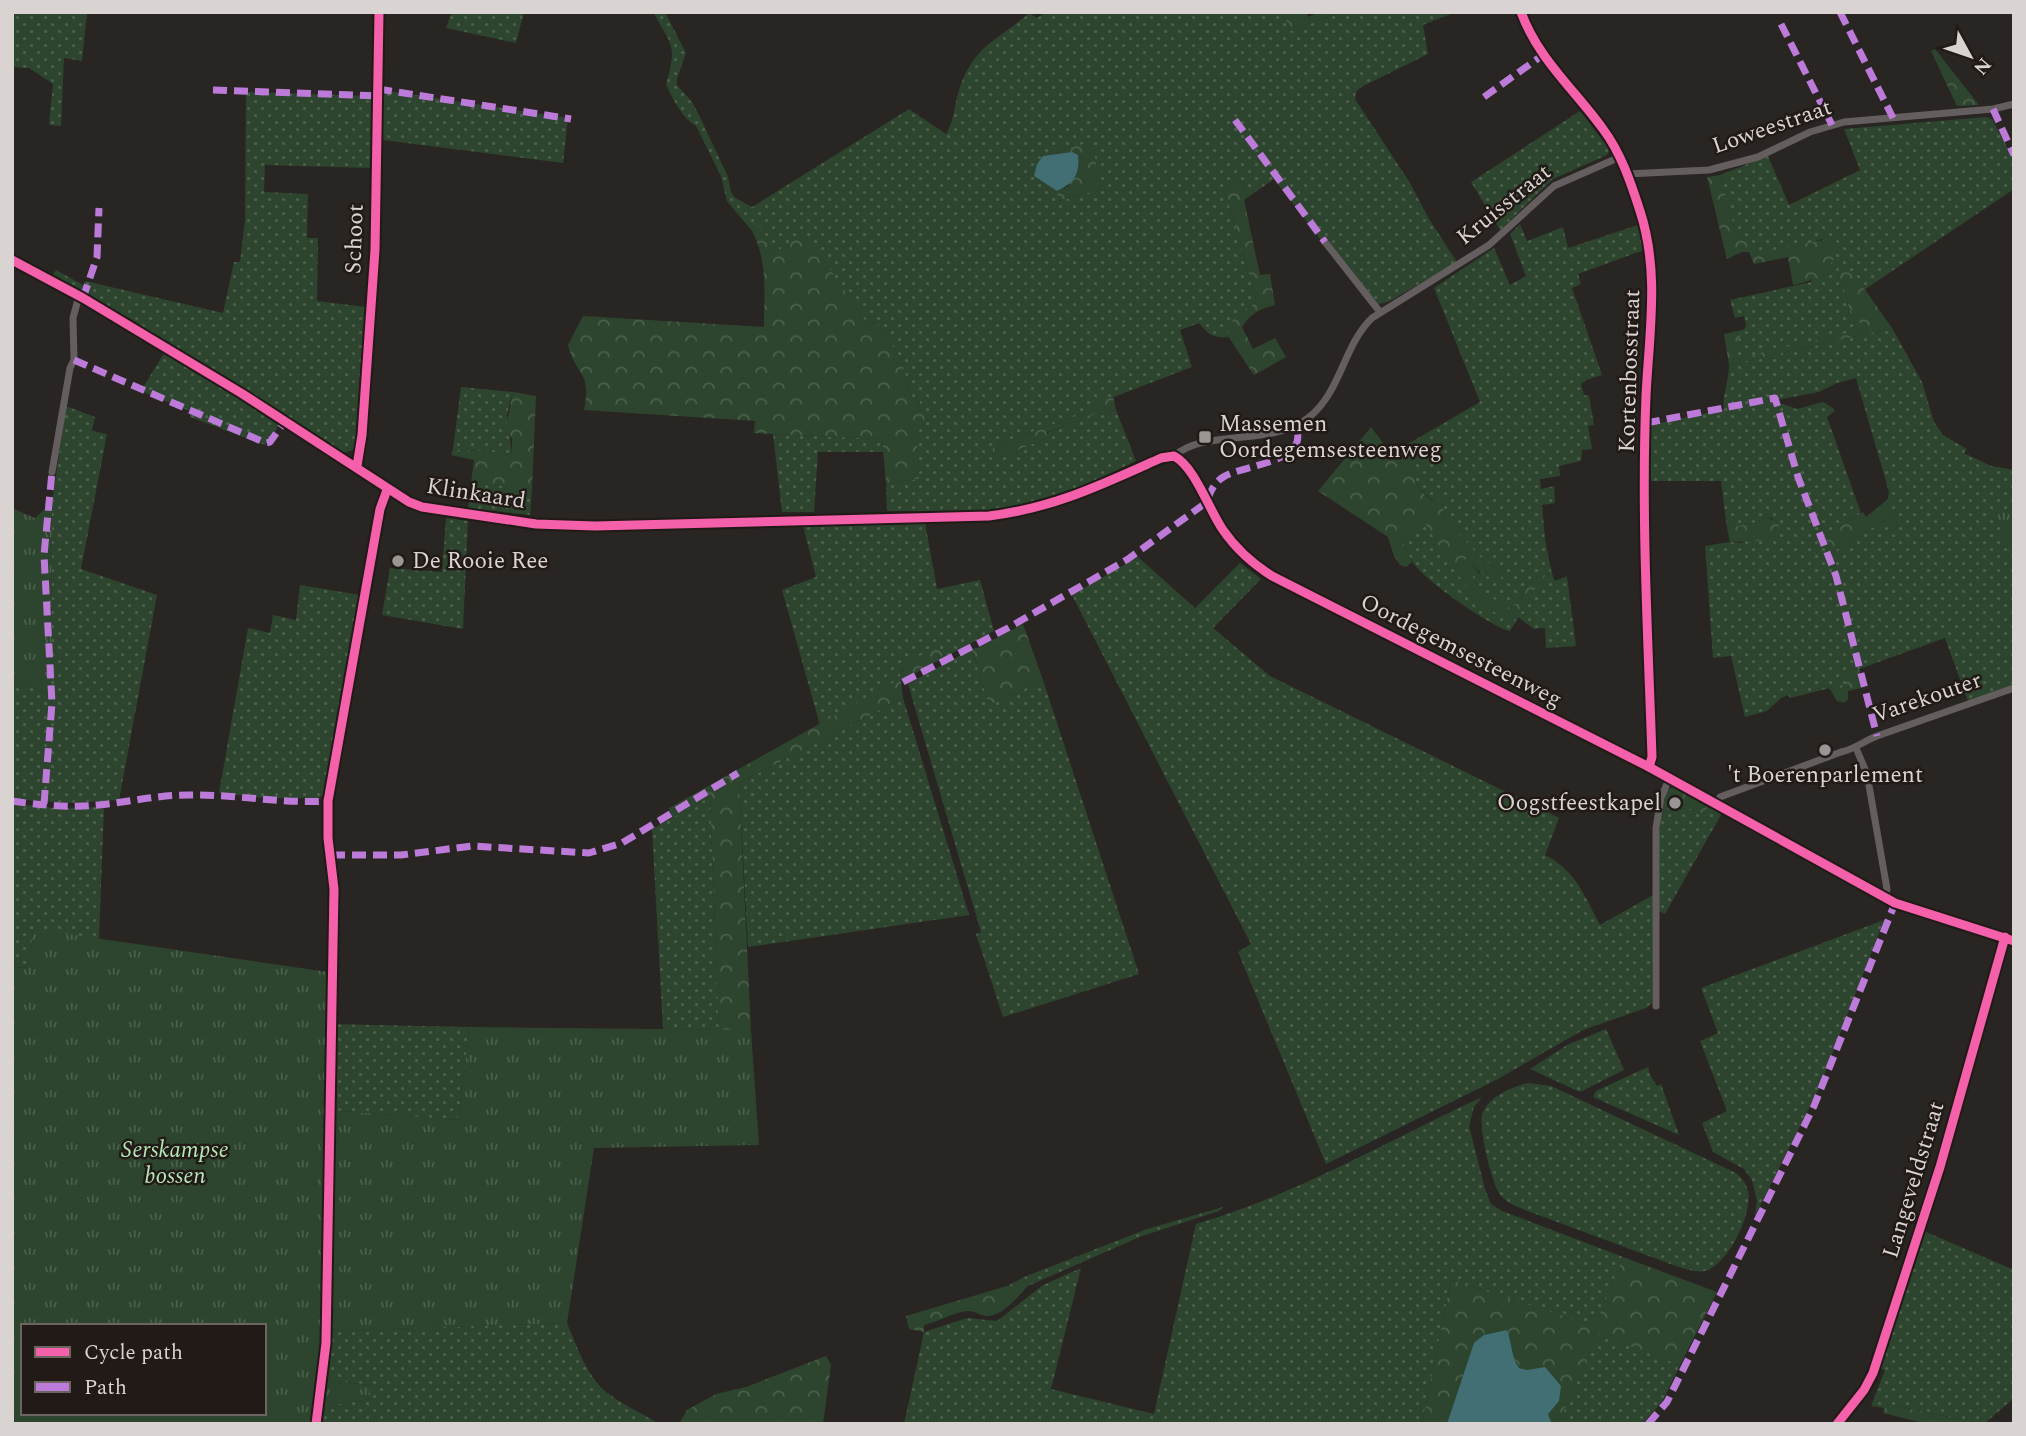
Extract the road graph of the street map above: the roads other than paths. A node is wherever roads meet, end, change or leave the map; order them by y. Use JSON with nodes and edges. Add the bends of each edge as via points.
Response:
{"nodes":[{"id":1,"x":379,"y":12,"type":"edge"},
{"id":2,"x":1521,"y":12,"type":"edge"},
{"id":3,"x":2014,"y":104,"type":"edge"},
{"id":4,"x":1620,"y":157,"type":"junction"},
{"id":5,"x":1627,"y":174,"type":"junction"},
{"id":6,"x":1325,"y":242,"type":"dead end"},
{"id":7,"x":12,"y":260,"type":"edge"},
{"id":8,"x":79,"y":296,"type":"junction"},
{"id":9,"x":1380,"y":312,"type":"junction"},
{"id":10,"x":1174,"y":456,"type":"junction"},
{"id":11,"x":357,"y":466,"type":"junction"},
{"id":12,"x":52,"y":472,"type":"dead end"},
{"id":13,"x":2014,"y":688,"type":"edge"},
{"id":14,"x":1856,"y":748,"type":"junction"},
{"id":15,"x":1649,"y":767,"type":"junction"},
{"id":16,"x":1669,"y":779,"type":"junction"},
{"id":17,"x":1715,"y":805,"type":"junction"},
{"id":18,"x":1885,"y":898,"type":"junction"},
{"id":19,"x":2009,"y":939,"type":"edge"},
{"id":20,"x":1656,"y":1006,"type":"dead end"},
{"id":21,"x":1837,"y":1424,"type":"edge"}],
"edges":[{"from":1,"to":11,"type":"street","name":"Schoot","via":[[375,250]]},
{"from":2,"to":4,"type":"street","name":"Kortenbosstraat","via":[[1545,58],[1604,130]]},
{"from":3,"to":5,"type":"street","name":"Loweestraat","via":[[1844,122],[1810,132],[1758,157],[1709,170]]},
{"from":4,"to":5,"type":"street","name":"Kortenbosstraat"},
{"from":4,"to":9,"type":"street","name":"Kruisstraat","via":[[1554,186],[1489,245]]},
{"from":5,"to":15,"type":"street","name":"Kortenbosstraat","via":[[1650,254],[1653,297],[1646,404]]},
{"from":6,"to":9,"type":"street"},
{"from":7,"to":8,"type":"street","name":"Klinkaard"},
{"from":8,"to":11,"type":"street","name":"Klinkaard"},
{"from":8,"to":12,"type":"street","via":[[73,318],[74,360]]},
{"from":9,"to":10,"type":"street","name":"Kruisstraat","via":[[1359,332],[1331,390],[1308,418],[1271,433],[1191,445]]},
{"from":10,"to":11,"type":"street","name":"Klinkaard","via":[[1024,512],[595,526],[536,524],[422,507],[399,498]]},
{"from":10,"to":15,"type":"street","name":"Oordegemsesteenweg","via":[[1186,466],[1225,533],[1260,569]]},
{"from":13,"to":14,"type":"street","name":"Varekouter","via":[[1877,736]]},
{"from":14,"to":17,"type":"street","name":"Varekouter","via":[[1720,797]]},
{"from":14,"to":18,"type":"street","name":"Varekouter","via":[[1867,774]]},
{"from":15,"to":16,"type":"street","name":"Oordegemsesteenweg"},
{"from":16,"to":17,"type":"street","name":"Oordegemsesteenweg"},
{"from":16,"to":20,"type":"street","via":[[1656,828]]},
{"from":17,"to":18,"type":"street","name":"Oordegemsesteenweg"},
{"from":18,"to":19,"type":"street","name":"Oordegemsesteenweg"},
{"from":19,"to":21,"type":"street","name":"Langeveldstraat","via":[[1873,1373]]}]}
